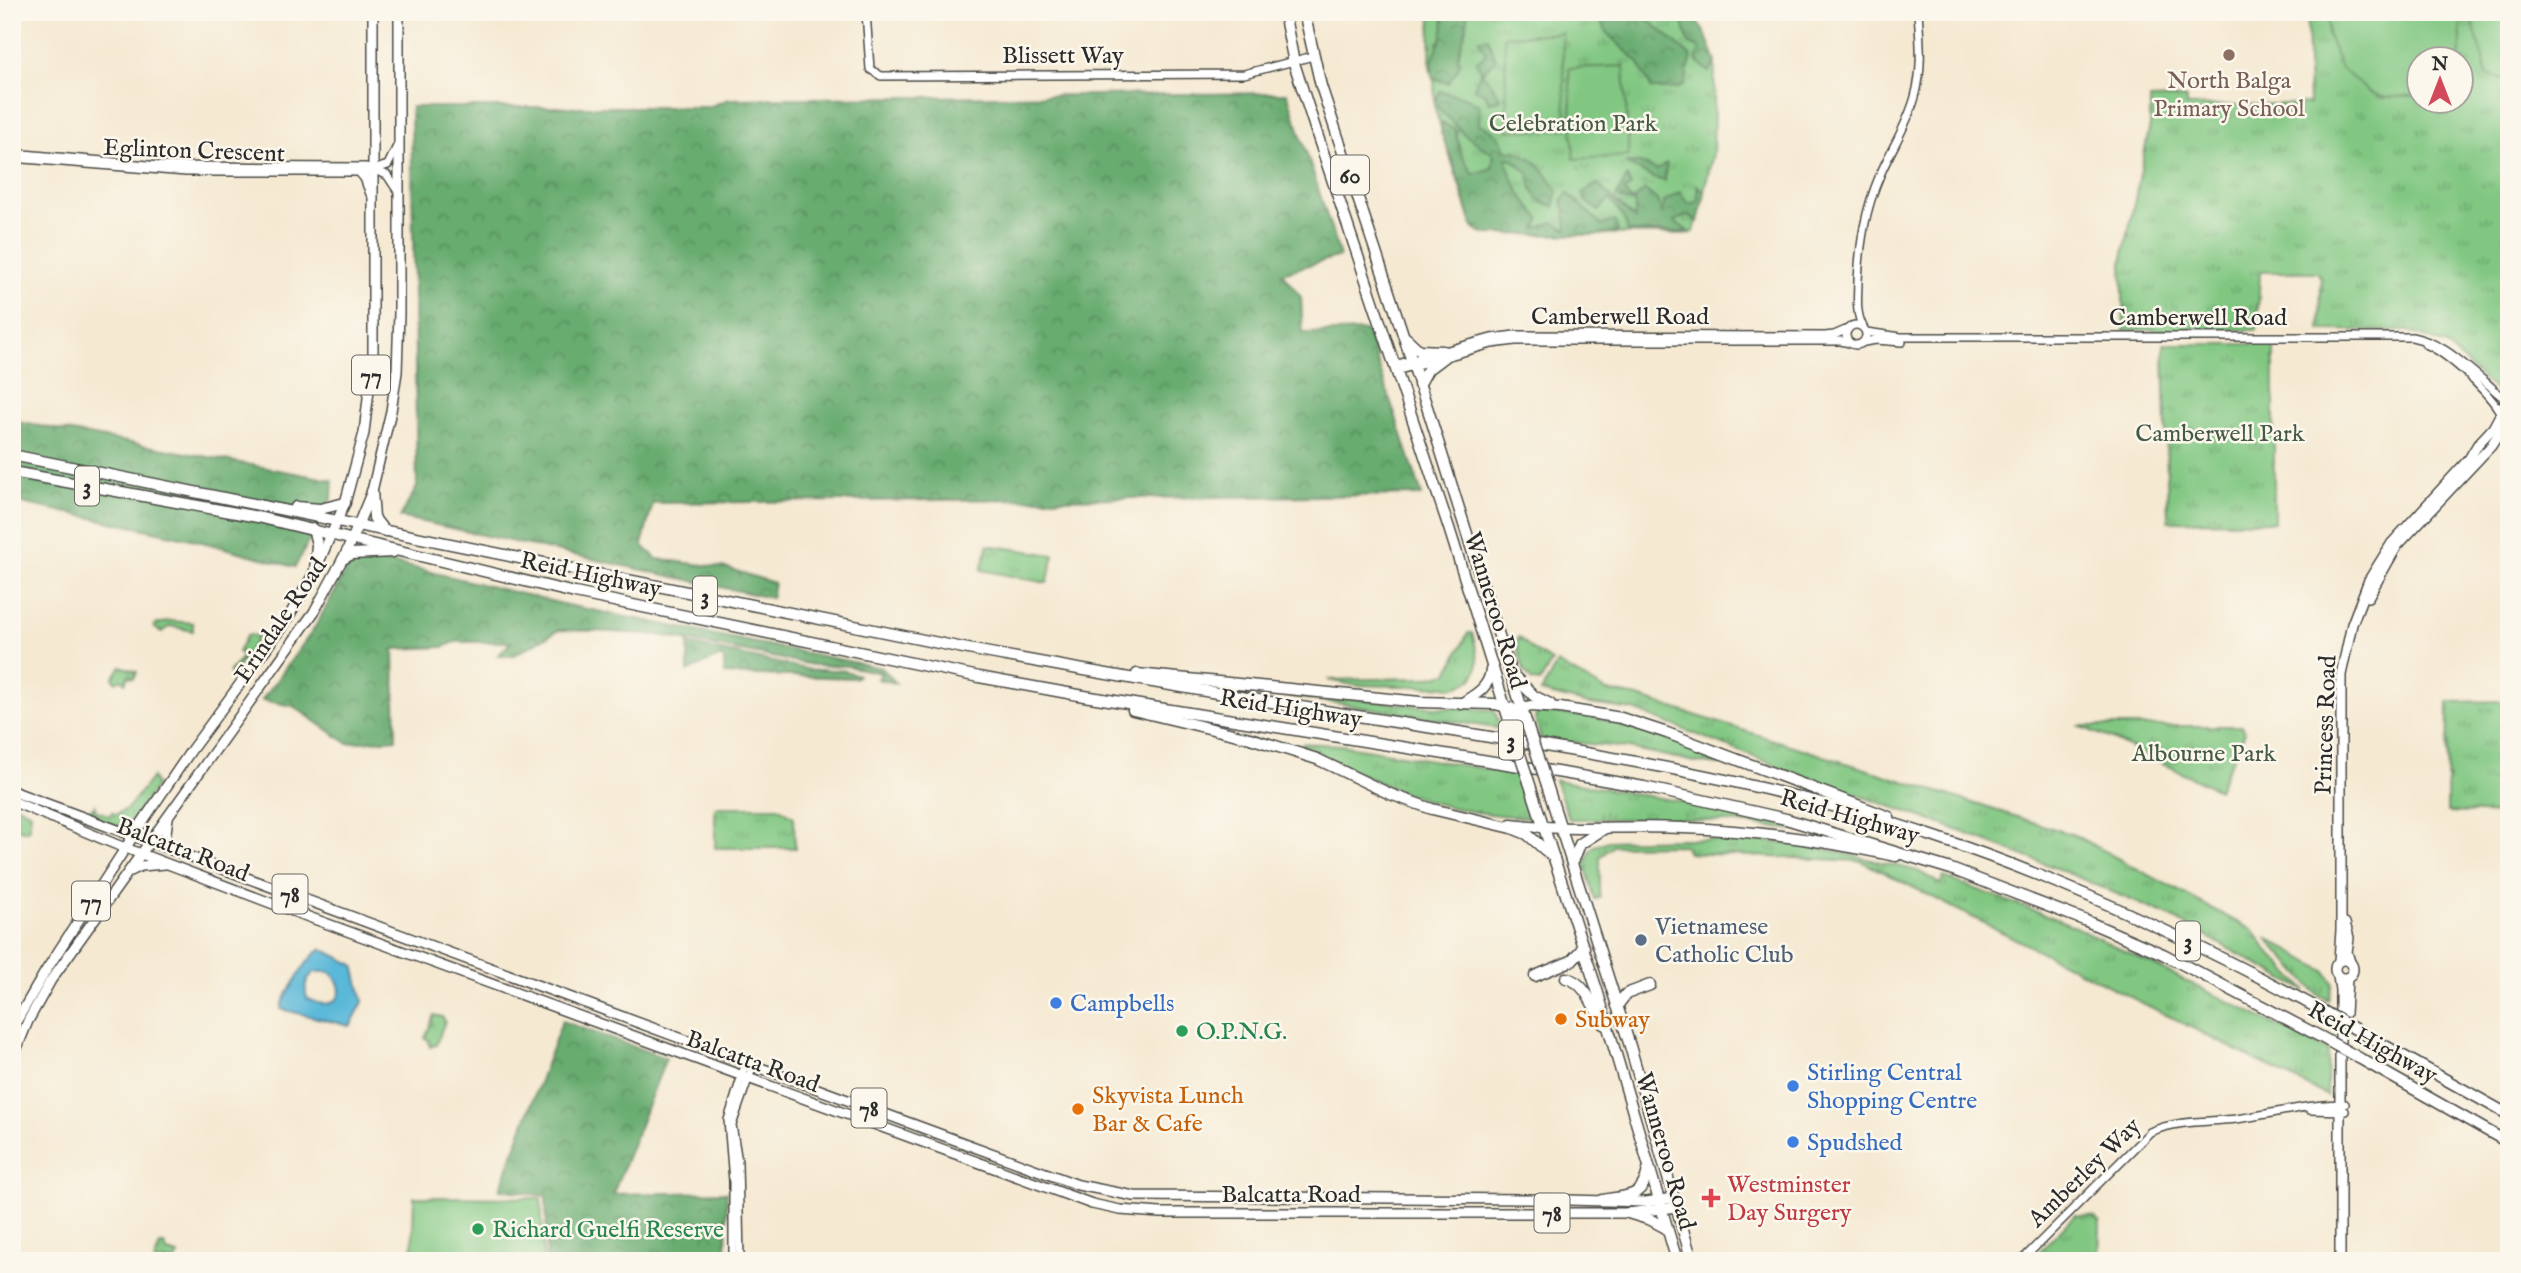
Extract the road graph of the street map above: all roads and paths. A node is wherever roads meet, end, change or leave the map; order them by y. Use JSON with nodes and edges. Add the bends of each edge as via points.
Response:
{"nodes":[{"id":1,"x":373,"y":12,"type":"edge"},
{"id":2,"x":399,"y":12,"type":"edge"},
{"id":3,"x":866,"y":12,"type":"edge"},
{"id":4,"x":1284,"y":12,"type":"edge"},
{"id":5,"x":1304,"y":12,"type":"edge"},
{"id":6,"x":1918,"y":12,"type":"edge"},
{"id":7,"x":1313,"y":56,"type":"junction"},
{"id":8,"x":1294,"y":63,"type":"junction"},
{"id":9,"x":399,"y":144,"type":"junction"},
{"id":10,"x":12,"y":155,"type":"edge"},
{"id":11,"x":373,"y":169,"type":"junction"},
{"id":12,"x":360,"y":172,"type":"junction"},
{"id":13,"x":399,"y":194,"type":"junction"},
{"id":14,"x":374,"y":202,"type":"junction"},
{"id":15,"x":1857,"y":306,"type":"junction"},
{"id":16,"x":1849,"y":328,"type":"junction"},
{"id":17,"x":1865,"y":329,"type":"junction"},
{"id":18,"x":1403,"y":336,"type":"junction"},
{"id":19,"x":1864,"y":342,"type":"junction"},
{"id":20,"x":1850,"y":343,"type":"junction"},
{"id":21,"x":1444,"y":354,"type":"junction"},
{"id":22,"x":1412,"y":363,"type":"junction"},
{"id":23,"x":1395,"y":368,"type":"junction"},
{"id":24,"x":1419,"y":384,"type":"junction"},
{"id":25,"x":2509,"y":402,"type":"edge"},
{"id":26,"x":2500,"y":413,"type":"junction"},
{"id":27,"x":2509,"y":423,"type":"edge"},
{"id":28,"x":12,"y":455,"type":"edge"},
{"id":29,"x":12,"y":472,"type":"edge"},
{"id":30,"x":372,"y":491,"type":"junction"},
{"id":31,"x":345,"y":503,"type":"junction"},
{"id":32,"x":261,"y":505,"type":"junction"},
{"id":33,"x":338,"y":522,"type":"junction"},
{"id":34,"x":358,"y":526,"type":"junction"},
{"id":35,"x":313,"y":529,"type":"junction"},
{"id":36,"x":384,"y":531,"type":"junction"},
{"id":37,"x":333,"y":533,"type":"junction"},
{"id":38,"x":353,"y":538,"type":"junction"},
{"id":39,"x":407,"y":552,"type":"junction"},
{"id":40,"x":343,"y":559,"type":"junction"},
{"id":41,"x":315,"y":571,"type":"junction"},
{"id":42,"x":1491,"y":666,"type":"junction"},
{"id":43,"x":1081,"y":670,"type":"junction"},
{"id":44,"x":1510,"y":672,"type":"junction"},
{"id":45,"x":1084,"y":696,"type":"junction"},
{"id":46,"x":1460,"y":704,"type":"junction"},
{"id":47,"x":1504,"y":706,"type":"junction"},
{"id":48,"x":1560,"y":708,"type":"junction"},
{"id":49,"x":1523,"y":717,"type":"junction"},
{"id":50,"x":1514,"y":731,"type":"junction"},
{"id":51,"x":12,"y":791,"type":"edge"},
{"id":52,"x":12,"y":801,"type":"edge"},
{"id":53,"x":169,"y":813,"type":"junction"},
{"id":54,"x":1462,"y":817,"type":"junction"},
{"id":55,"x":1544,"y":826,"type":"junction"},
{"id":56,"x":1560,"y":827,"type":"junction"},
{"id":57,"x":1605,"y":827,"type":"junction"},
{"id":58,"x":133,"y":836,"type":"junction"},
{"id":59,"x":1934,"y":836,"type":"junction"},
{"id":60,"x":149,"y":842,"type":"junction"},
{"id":61,"x":126,"y":848,"type":"junction"},
{"id":62,"x":172,"y":850,"type":"junction"},
{"id":63,"x":142,"y":853,"type":"junction"},
{"id":64,"x":1554,"y":858,"type":"junction"},
{"id":65,"x":170,"y":864,"type":"junction"},
{"id":66,"x":1572,"y":864,"type":"junction"},
{"id":67,"x":1951,"y":869,"type":"junction"},
{"id":68,"x":128,"y":873,"type":"junction"},
{"id":69,"x":1584,"y":947,"type":"junction"},
{"id":70,"x":2339,"y":961,"type":"junction"},
{"id":71,"x":2350,"y":962,"type":"junction"},
{"id":72,"x":1535,"y":976,"type":"dead end"},
{"id":73,"x":2342,"y":977,"type":"junction"},
{"id":74,"x":1566,"y":978,"type":"dead end"},
{"id":75,"x":1650,"y":985,"type":"dead end"},
{"id":76,"x":1617,"y":1006,"type":"junction"},
{"id":77,"x":12,"y":1029,"type":"edge"},
{"id":78,"x":1611,"y":1037,"type":"junction"},
{"id":79,"x":12,"y":1060,"type":"edge"},
{"id":80,"x":750,"y":1064,"type":"junction"},
{"id":81,"x":745,"y":1078,"type":"junction"},
{"id":82,"x":2342,"y":1107,"type":"junction"},
{"id":83,"x":2509,"y":1115,"type":"edge"},
{"id":84,"x":2509,"y":1143,"type":"edge"},
{"id":85,"x":1649,"y":1166,"type":"junction"},
{"id":86,"x":1602,"y":1200,"type":"junction"},
{"id":87,"x":1675,"y":1203,"type":"junction"},
{"id":88,"x":1660,"y":1206,"type":"junction"},
{"id":89,"x":1628,"y":1213,"type":"junction"},
{"id":90,"x":1667,"y":1228,"type":"junction"},
{"id":91,"x":733,"y":1261,"type":"edge"},
{"id":92,"x":740,"y":1261,"type":"edge"},
{"id":93,"x":1676,"y":1261,"type":"edge"},
{"id":94,"x":1692,"y":1261,"type":"edge"},
{"id":95,"x":2021,"y":1261,"type":"edge"},
{"id":96,"x":2340,"y":1261,"type":"edge"},
{"id":97,"x":2345,"y":1261,"type":"edge"}],
"edges":[{"from":1,"to":11,"type":"main road","name":"Erindale Road","number":"77"},
{"from":2,"to":9,"type":"main road","name":"Erindale Road","number":"77"},
{"from":3,"to":8,"type":"street","name":"Blissett Way","via":[[870,69],[881,76],[1244,74]]},
{"from":4,"to":8,"type":"highway","name":"Wanneroo Road","number":"60"},
{"from":5,"to":7,"type":"highway","name":"Wanneroo Road","number":"60"},
{"from":6,"to":15,"type":"street","via":[[1921,61],[1916,95],[1866,214],[1860,237]]},
{"from":7,"to":8,"type":"street","name":"Blissett Way"},
{"from":7,"to":18,"type":"highway","name":"Wanneroo Road","number":"60"},
{"from":8,"to":23,"type":"highway","name":"Wanneroo Road","number":"60"},
{"from":9,"to":11,"type":"street","name":"Eglinton Crescent","via":[[388,165]]},
{"from":9,"to":13,"type":"main road","name":"Erindale Road","number":"77"},
{"from":10,"to":11,"type":"street","name":"Eglinton Crescent","via":[[160,166]]},
{"from":10,"to":12,"type":"street","name":"Eglinton Crescent","via":[[159,171]]},
{"from":11,"to":12,"type":"street","name":"Eglinton Crescent"},
{"from":11,"to":13,"type":"street","via":[[387,175]]},
{"from":11,"to":14,"type":"main road","name":"Erindale Road","number":"77"},
{"from":12,"to":14,"type":"main road"},
{"from":13,"to":30,"type":"main road","name":"Erindale Road","number":"77","via":[[397,372]]},
{"from":14,"to":31,"type":"main road","name":"Erindale Road","number":"77","via":[[371,378],[360,453]]},
{"from":15,"to":16,"type":"street"},
{"from":15,"to":17,"type":"street"},
{"from":16,"to":17,"type":"street","via":[[1855,324]]},
{"from":16,"to":20,"type":"street"},
{"from":16,"to":21,"type":"street","name":"Camberwell Road","via":[[1825,336],[1515,335]]},
{"from":17,"to":19,"type":"street"},
{"from":17,"to":25,"type":"street","name":"Camberwell Road","via":[[1901,337],[2412,337],[2440,345]]},
{"from":18,"to":21,"type":"highway","via":[[1419,350]]},
{"from":18,"to":22,"type":"highway","name":"Wanneroo Road","number":"60"},
{"from":19,"to":20,"type":"street"},
{"from":19,"to":26,"type":"street","name":"Camberwell Road","via":[[2411,341],[2438,351],[2473,381]]},
{"from":20,"to":21,"type":"street","name":"Camberwell Road","via":[[1515,341]]},
{"from":21,"to":22,"type":"street","name":"Camberwell Road"},
{"from":21,"to":24,"type":"highway"},
{"from":22,"to":23,"type":"street","name":"Camberwell Road"},
{"from":22,"to":24,"type":"highway","name":"Wanneroo Road","number":"60"},
{"from":23,"to":42,"type":"highway","name":"Wanneroo Road","number":"60"},
{"from":24,"to":44,"type":"highway","name":"Wanneroo Road","number":"60"},
{"from":25,"to":26,"type":"main road","name":"Princess Road"},
{"from":26,"to":27,"type":"main road"},
{"from":26,"to":70,"type":"main road","name":"Princess Road","via":[[2469,459],[2392,543],[2352,624],[2341,675]]},
{"from":27,"to":71,"type":"main road","name":"Princess Road","via":[[2397,546],[2367,599],[2358,628],[2347,676],[2346,714],[2345,923]]},
{"from":28,"to":32,"type":"highway","name":"Reid Highway","number":"3"},
{"from":29,"to":35,"type":"highway","name":"Reid Highway","number":"3"},
{"from":30,"to":34,"type":"main road","name":"Erindale Road","number":"77"},
{"from":30,"to":36,"type":"highway","via":[[374,518]]},
{"from":31,"to":32,"type":"highway","via":[[320,509]]},
{"from":31,"to":33,"type":"main road","name":"Erindale Road","number":"77"},
{"from":32,"to":33,"type":"highway","name":"Reid Highway","number":"3"},
{"from":33,"to":34,"type":"highway","name":"Reid Highway","number":"3"},
{"from":33,"to":37,"type":"main road","name":"Erindale Road","number":"77"},
{"from":34,"to":36,"type":"highway","name":"Reid Highway","number":"3"},
{"from":34,"to":38,"type":"main road","name":"Erindale Road","number":"77"},
{"from":35,"to":37,"type":"highway","name":"Reid Highway","number":"3"},
{"from":35,"to":41,"type":"highway"},
{"from":36,"to":43,"type":"highway","name":"Reid Highway","number":"3"},
{"from":37,"to":38,"type":"highway","name":"Reid Highway","number":"3"},
{"from":37,"to":41,"type":"main road","name":"Erindale Road","number":"77"},
{"from":38,"to":39,"type":"highway","name":"Reid Highway","number":"3"},
{"from":38,"to":40,"type":"main road","name":"Erindale Road","number":"77"},
{"from":39,"to":40,"type":"highway","via":[[358,553]]},
{"from":39,"to":45,"type":"highway","name":"Reid Highway","number":"3","via":[[482,572]]},
{"from":40,"to":53,"type":"main road","name":"Erindale Road","number":"77","via":[[314,612]]},
{"from":41,"to":58,"type":"main road","name":"Erindale Road","number":"77","via":[[285,623]]},
{"from":42,"to":46,"type":"highway","via":[[1489,682]]},
{"from":42,"to":47,"type":"highway","name":"Wanneroo Road","number":"60"},
{"from":43,"to":46,"type":"highway"},
{"from":43,"to":59,"type":"highway","name":"Reid Highway","number":"3","via":[[1621,758],[1756,786]]},
{"from":44,"to":48,"type":"highway","via":[[1534,696]]},
{"from":44,"to":49,"type":"highway","name":"Wanneroo Road","number":"60"},
{"from":45,"to":54,"type":"highway","via":[[1290,750],[1390,794]]},
{"from":45,"to":67,"type":"highway","name":"Reid Highway","number":"3","via":[[1644,787],[1786,819]]},
{"from":46,"to":47,"type":"highway"},
{"from":47,"to":49,"type":"highway"},
{"from":47,"to":50,"type":"highway","name":"Wanneroo Road","number":"60"},
{"from":48,"to":49,"type":"highway","via":[[1530,706]]},
{"from":48,"to":59,"type":"highway","via":[[1621,718],[1667,733]]},
{"from":49,"to":50,"type":"highway"},
{"from":49,"to":56,"type":"highway","name":"Wanneroo Road","number":"60","bridge":true},
{"from":50,"to":55,"type":"highway","name":"Wanneroo Road","number":"60","bridge":true},
{"from":51,"to":58,"type":"main road","name":"Balcatta Road"},
{"from":52,"to":61,"type":"main road","name":"Balcatta Road","number":"78"},
{"from":53,"to":60,"type":"main road","name":"Erindale Road","number":"77"},
{"from":53,"to":62,"type":"main road","via":[[165,837]]},
{"from":54,"to":55,"type":"highway"},
{"from":54,"to":64,"type":"highway","via":[[1527,834]]},
{"from":55,"to":56,"type":"highway"},
{"from":55,"to":64,"type":"highway","name":"Wanneroo Road","number":"60"},
{"from":56,"to":57,"type":"highway"},
{"from":56,"to":66,"type":"highway","name":"Wanneroo Road","number":"60"},
{"from":57,"to":66,"type":"highway","via":[[1580,844]]},
{"from":57,"to":67,"type":"highway","via":[[1782,835]]},
{"from":58,"to":60,"type":"main road","name":"Balcatta Road","number":"78"},
{"from":58,"to":61,"type":"main road","name":"Erindale Road","number":"77"},
{"from":59,"to":83,"type":"highway","name":"Reid Highway","number":"3","bridge":true,"via":[[2022,868],[2175,934]]},
{"from":60,"to":62,"type":"main road","name":"Balcatta Road","number":"78"},
{"from":60,"to":63,"type":"main road","name":"Erindale Road","number":"77"},
{"from":61,"to":63,"type":"main road","name":"Balcatta Road","number":"78"},
{"from":61,"to":77,"type":"main road","name":"Erindale Road","number":"77"},
{"from":62,"to":80,"type":"main road","name":"Balcatta Road","number":"78"},
{"from":63,"to":65,"type":"main road","name":"Balcatta Road","number":"78"},
{"from":63,"to":68,"type":"main road","name":"Erindale Road","number":"77"},
{"from":64,"to":69,"type":"highway","name":"Wanneroo Road","number":"60"},
{"from":65,"to":68,"type":"main road","via":[[141,866]]},
{"from":65,"to":81,"type":"main road","name":"Balcatta Road","number":"78"},
{"from":66,"to":76,"type":"highway","name":"Wanneroo Road","number":"60"},
{"from":67,"to":84,"type":"highway","name":"Reid Highway","number":"3","bridge":true,"via":[[2162,954]]},
{"from":68,"to":79,"type":"main road","name":"Erindale Road","number":"77","via":[[45,989]]},
{"from":69,"to":72,"type":"highway","via":[[1571,961]]},
{"from":69,"to":78,"type":"highway","name":"Wanneroo Road","number":"60"},
{"from":70,"to":71,"type":"main road"},
{"from":70,"to":73,"type":"main road","name":"Princess Road","via":[[2334,968]]},
{"from":71,"to":73,"type":"main road","name":"Princess Road","via":[[2353,970]]},
{"from":73,"to":82,"type":"main road"},
{"from":74,"to":78,"type":"highway","via":[[1582,986]]},
{"from":75,"to":76,"type":"highway","via":[[1626,994]]},
{"from":76,"to":87,"type":"highway","name":"Wanneroo Road","number":"60"},
{"from":78,"to":85,"type":"highway","name":"Wanneroo Road","number":"60"},
{"from":80,"to":81,"type":"street"},
{"from":80,"to":86,"type":"main road","name":"Balcatta Road","number":"78","via":[[1065,1180],[1123,1195]]},
{"from":81,"to":89,"type":"main road","name":"Balcatta Road","number":"78","via":[[1060,1195],[1119,1210]]},
{"from":81,"to":91,"type":"street","via":[[728,1121]]},
{"from":81,"to":92,"type":"street","via":[[732,1125],[738,1162]]},
{"from":82,"to":95,"type":"street","name":"Amberley Way","via":[[2179,1123],[2150,1132]]},
{"from":82,"to":96,"type":"main road"},
{"from":82,"to":97,"type":"main road"},
{"from":85,"to":86,"type":"highway","via":[[1639,1192]]},
{"from":85,"to":88,"type":"highway","name":"Wanneroo Road","number":"60"},
{"from":86,"to":88,"type":"main road","name":"Balcatta Road","number":"78"},
{"from":87,"to":88,"type":"main road","name":"Balcatta Road","number":"78"},
{"from":87,"to":94,"type":"highway","name":"Wanneroo Road","number":"60"},
{"from":88,"to":89,"type":"main road","name":"Balcatta Road","number":"78"},
{"from":88,"to":90,"type":"highway","name":"Wanneroo Road","number":"60"},
{"from":89,"to":90,"type":"highway"},
{"from":90,"to":93,"type":"highway","name":"Wanneroo Road","number":"60"}]}
